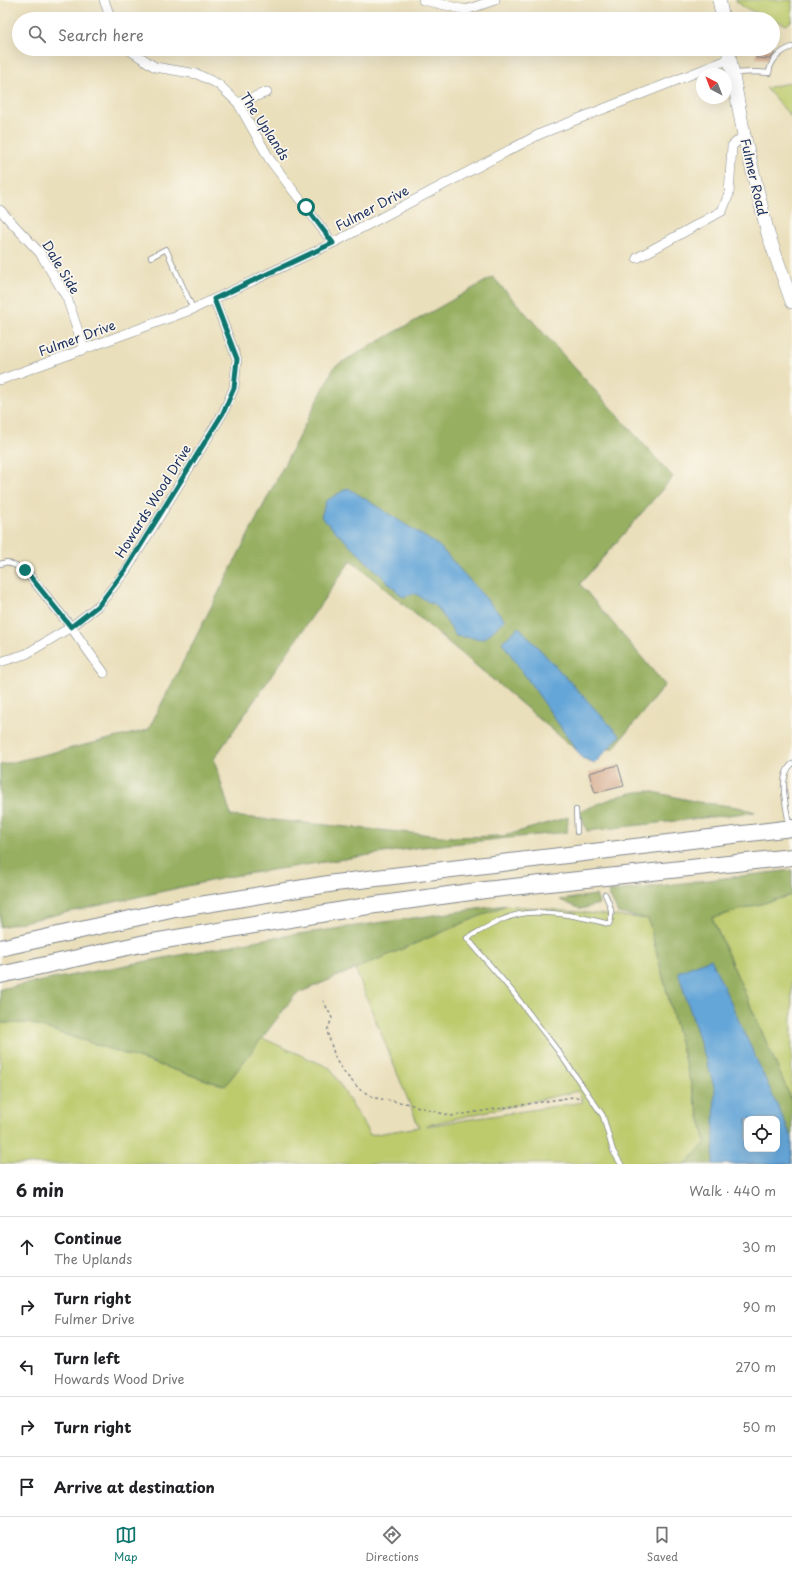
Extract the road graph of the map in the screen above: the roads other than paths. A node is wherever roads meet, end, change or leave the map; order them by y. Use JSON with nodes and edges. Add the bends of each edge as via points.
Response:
{"nodes":[{"id":1,"x":104,"y":0,"type":"edge"},
{"id":2,"x":424,"y":0,"type":"edge"},
{"id":3,"x":495,"y":0,"type":"edge"},
{"id":4,"x":719,"y":0,"type":"edge"},
{"id":5,"x":108,"y":12,"type":"edge"},
{"id":6,"x":721,"y":12,"type":"edge"},
{"id":7,"x":792,"y":47,"type":"edge"},
{"id":8,"x":780,"y":54,"type":"edge"},
{"id":9,"x":138,"y":56,"type":"edge"},
{"id":10,"x":724,"y":56,"type":"edge"},
{"id":11,"x":729,"y":56,"type":"edge"},
{"id":12,"x":777,"y":56,"type":"edge"},
{"id":13,"x":731,"y":68,"type":"edge"},
{"id":14,"x":732,"y":74,"type":"joint"},
{"id":15,"x":267,"y":92,"type":"dead end"},
{"id":16,"x":238,"y":103,"type":"junction"},
{"id":17,"x":744,"y":135,"type":"junction"},
{"id":18,"x":0,"y":210,"type":"edge"},
{"id":19,"x":333,"y":243,"type":"junction"},
{"id":20,"x":150,"y":257,"type":"dead end"},
{"id":21,"x":637,"y":258,"type":"dead end"},
{"id":22,"x":214,"y":299,"type":"junction"},
{"id":23,"x":792,"y":302,"type":"edge"},
{"id":24,"x":193,"y":309,"type":"junction"},
{"id":25,"x":84,"y":349,"type":"junction"},
{"id":26,"x":0,"y":380,"type":"edge"},
{"id":27,"x":0,"y":564,"type":"edge"},
{"id":28,"x":25,"y":570,"type":"joint"},
{"id":29,"x":71,"y":627,"type":"junction"},
{"id":30,"x":0,"y":662,"type":"edge"},
{"id":31,"x":104,"y":673,"type":"dead end"},
{"id":32,"x":792,"y":764,"type":"edge"},
{"id":33,"x":576,"y":810,"type":"dead end"},
{"id":34,"x":791,"y":828,"type":"edge"},
{"id":35,"x":577,"y":832,"type":"dead end"},
{"id":36,"x":792,"y":856,"type":"edge"},
{"id":37,"x":605,"y":894,"type":"dead end"},
{"id":38,"x":0,"y":948,"type":"edge"},
{"id":39,"x":0,"y":975,"type":"edge"},
{"id":40,"x":621,"y":1164,"type":"edge"}],
"edges":[{"from":1,"to":5,"type":"street"},
{"from":2,"to":3,"type":"street","via":[[466,10]]},
{"from":4,"to":6,"type":"street"},
{"from":7,"to":8,"type":"lane"},
{"from":9,"to":16,"type":"street","name":"The Uplands","via":[[155,67],[197,74],[218,84]]},
{"from":10,"to":19,"type":"street","name":"Fulmer Drive","via":[[540,134]]},
{"from":11,"to":13,"type":"street","name":"Fulmer Road"},
{"from":12,"to":14,"type":"lane","via":[[769,65],[769,74]]},
{"from":14,"to":17,"type":"street","name":"Fulmer Road"},
{"from":15,"to":16,"type":"street"},
{"from":16,"to":19,"type":"street","name":"The Uplands","via":[[270,160]]},
{"from":17,"to":21,"type":"street","via":[[732,146],[729,194],[722,211]]},
{"from":17,"to":23,"type":"street","name":"Fulmer Road","via":[[768,234]]},
{"from":18,"to":25,"type":"street","name":"Dale Side","via":[[40,253],[67,298]]},
{"from":19,"to":22,"type":"street","name":"Fulmer Drive"},
{"from":20,"to":24,"type":"lane","via":[[166,249]]},
{"from":22,"to":24,"type":"street","name":"Fulmer Drive"},
{"from":22,"to":29,"type":"street","name":"Howards Wood Drive","via":[[237,359],[234,388],[223,413],[126,569],[99,605]]},
{"from":24,"to":25,"type":"street","name":"Fulmer Drive"},
{"from":25,"to":26,"type":"street","name":"Fulmer Drive"},
{"from":27,"to":28,"type":"lane","via":[[7,562]]},
{"from":28,"to":29,"type":"street"},
{"from":29,"to":30,"type":"street","name":"Howards Wood Drive","via":[[26,654]]},
{"from":29,"to":31,"type":"street"},
{"from":32,"to":34,"type":"lane","via":[[787,768],[784,783]]},
{"from":33,"to":35,"type":"lane"},
{"from":34,"to":38,"type":"highway","via":[[335,882],[175,910]]},
{"from":36,"to":39,"type":"highway","via":[[485,890],[360,907],[141,944]]},
{"from":37,"to":40,"type":"lane","via":[[612,917],[608,924],[588,918],[540,913],[521,914],[467,938],[512,991],[597,1107],[603,1116],[613,1151]]}]}
